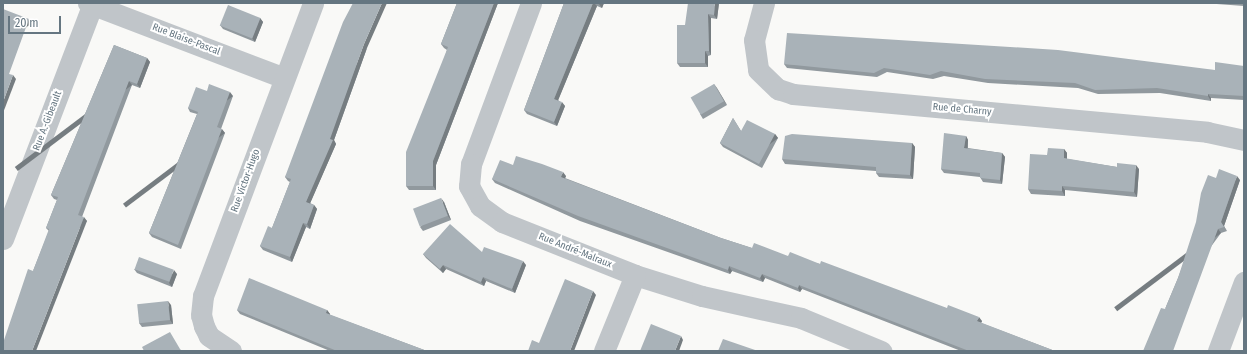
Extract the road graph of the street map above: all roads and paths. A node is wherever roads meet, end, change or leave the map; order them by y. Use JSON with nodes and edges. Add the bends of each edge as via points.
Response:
{"nodes":[{"id":1,"x":313,"y":3,"type":"edge"},
{"id":2,"x":532,"y":3,"type":"edge"},
{"id":3,"x":764,"y":3,"type":"edge"},
{"id":4,"x":91,"y":4,"type":"edge"},
{"id":5,"x":284,"y":78,"type":"junction"},
{"id":6,"x":1244,"y":140,"type":"edge"},
{"id":7,"x":3,"y":239,"type":"edge"},
{"id":8,"x":635,"y":275,"type":"junction"},
{"id":9,"x":1244,"y":282,"type":"edge"},
{"id":10,"x":231,"y":351,"type":"edge"},
{"id":11,"x":604,"y":351,"type":"edge"},
{"id":12,"x":882,"y":351,"type":"edge"},
{"id":13,"x":1218,"y":351,"type":"edge"}],
"edges":[{"from":1,"to":5,"type":"street","name":"Rue Victor-Hugo"},
{"from":2,"to":8,"type":"street","name":"Rue André-Malraux","via":[[472,164],[469,186],[480,206],[502,222]]},
{"from":3,"to":6,"type":"street","name":"Rue de Charny","via":[[754,40],[758,70],[778,89],[793,94],[1206,132]]},
{"from":4,"to":5,"type":"street","name":"Rue Blaise-Pascal"},
{"from":4,"to":7,"type":"street","name":"Rue A.-Gibeault"},
{"from":5,"to":10,"type":"street","name":"Rue Victor-Hugo","via":[[201,306],[209,336]]},
{"from":8,"to":11,"type":"street"},
{"from":8,"to":12,"type":"street","name":"Rue André-Malraux","via":[[702,296],[800,318]]},
{"from":9,"to":13,"type":"street"}]}
